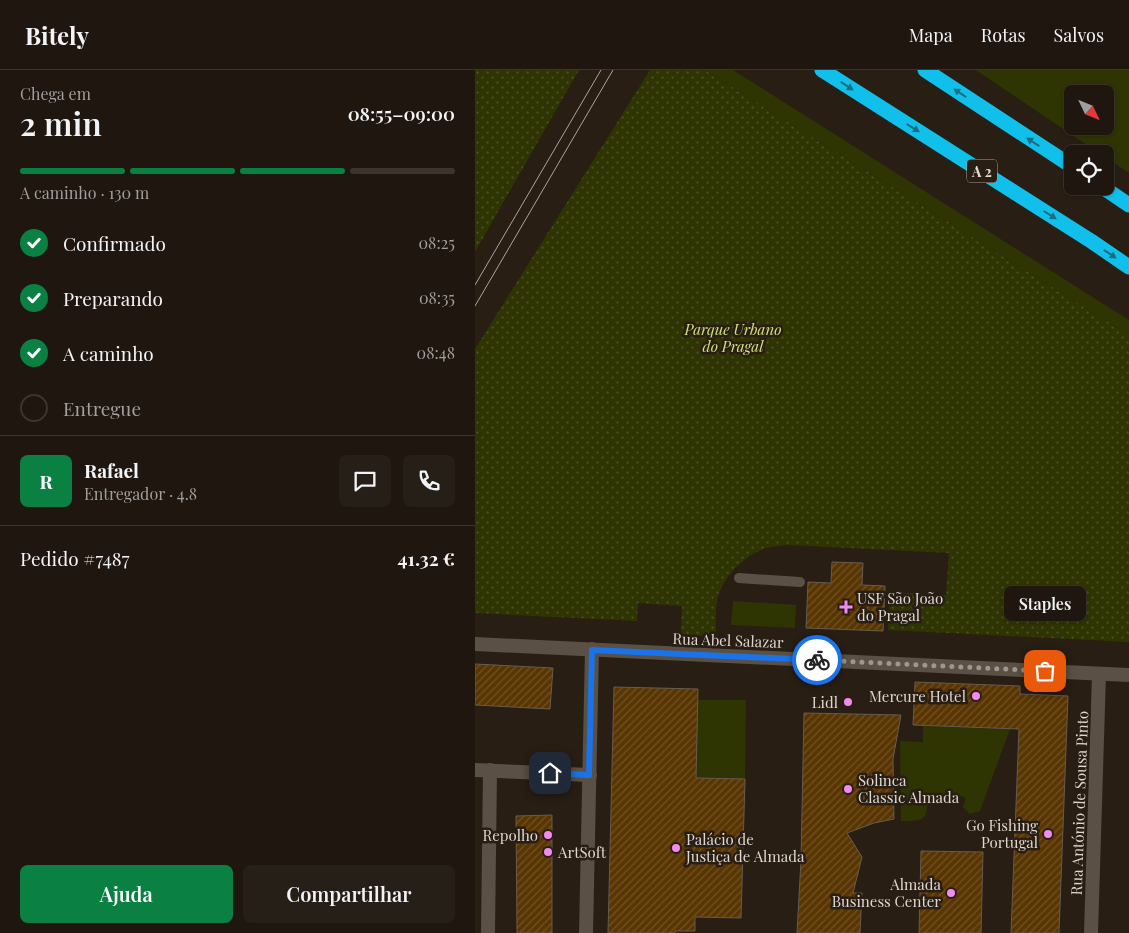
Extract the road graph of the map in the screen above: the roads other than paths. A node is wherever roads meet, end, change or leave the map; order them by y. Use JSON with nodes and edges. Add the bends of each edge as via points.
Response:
{"nodes":[{"id":1,"x":822,"y":70,"type":"edge"},
{"id":2,"x":925,"y":70,"type":"edge"},
{"id":3,"x":1064,"y":161,"type":"edge"},
{"id":4,"x":1114,"y":195,"type":"edge"},
{"id":5,"x":1129,"y":205,"type":"edge"},
{"id":6,"x":1129,"y":267,"type":"edge"},
{"id":7,"x":739,"y":578,"type":"dead end"},
{"id":8,"x":801,"y":582,"type":"dead end"},
{"id":9,"x":475,"y":644,"type":"edge"},
{"id":10,"x":592,"y":650,"type":"junction"},
{"id":11,"x":1099,"y":674,"type":"junction"},
{"id":12,"x":1129,"y":676,"type":"edge"},
{"id":13,"x":475,"y":770,"type":"edge"},
{"id":14,"x":490,"y":770,"type":"junction"},
{"id":15,"x":589,"y":775,"type":"junction"},
{"id":16,"x":488,"y":933,"type":"edge"},
{"id":17,"x":586,"y":933,"type":"edge"},
{"id":18,"x":1091,"y":933,"type":"edge"}],
"edges":[{"from":1,"to":6,"type":"highway","number":"A 2","one_way":true},
{"from":3,"to":2,"type":"highway","one_way":true},
{"from":4,"to":5,"type":"highway"},
{"from":7,"to":8,"type":"lane"},
{"from":9,"to":10,"type":"street","name":"Rua Abel Salazar"},
{"from":10,"to":11,"type":"street","name":"Rua Abel Salazar"},
{"from":10,"to":15,"type":"street"},
{"from":11,"to":12,"type":"street","name":"Rua Abel Salazar"},
{"from":11,"to":18,"type":"street","name":"Rua António de Sousa Pinto"},
{"from":13,"to":14,"type":"street"},
{"from":14,"to":15,"type":"street"},
{"from":14,"to":16,"type":"street"},
{"from":15,"to":17,"type":"street"}]}
